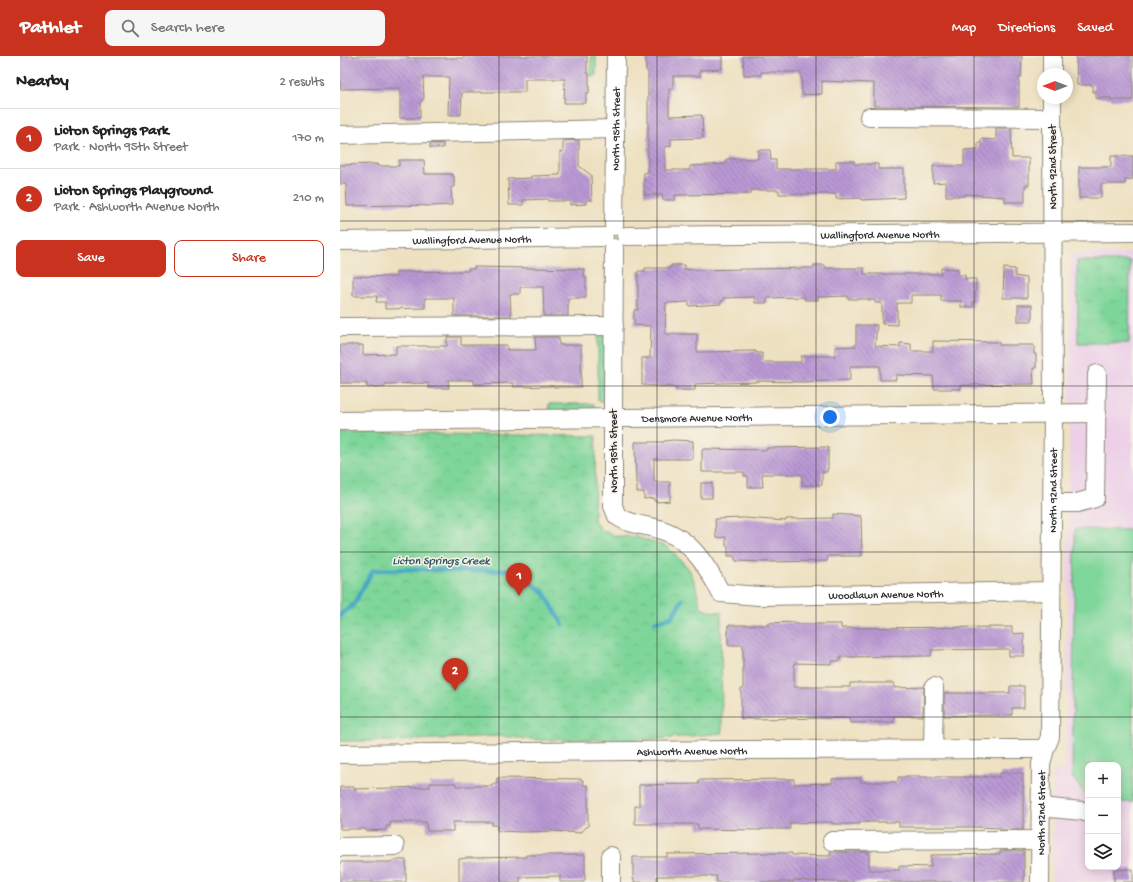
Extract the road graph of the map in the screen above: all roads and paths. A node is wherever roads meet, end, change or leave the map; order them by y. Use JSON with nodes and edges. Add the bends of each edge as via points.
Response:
{"nodes":[{"id":1,"x":616,"y":56,"type":"edge"},
{"id":2,"x":1052,"y":56,"type":"edge"},
{"id":3,"x":1052,"y":68,"type":"edge"},
{"id":4,"x":1052,"y":104,"type":"edge"},
{"id":5,"x":869,"y":117,"type":"dead end"},
{"id":6,"x":1052,"y":118,"type":"junction"},
{"id":7,"x":615,"y":129,"type":"junction"},
{"id":8,"x":340,"y":135,"type":"edge"},
{"id":9,"x":1052,"y":232,"type":"junction"},
{"id":10,"x":1133,"y":232,"type":"edge"},
{"id":11,"x":615,"y":237,"type":"junction"},
{"id":12,"x":340,"y":241,"type":"edge"},
{"id":13,"x":614,"y":326,"type":"junction"},
{"id":14,"x":340,"y":327,"type":"edge"},
{"id":15,"x":1097,"y":374,"type":"dead end"},
{"id":16,"x":1053,"y":414,"type":"junction"},
{"id":17,"x":613,"y":418,"type":"junction"},
{"id":18,"x":1096,"y":420,"type":"junction"},
{"id":19,"x":340,"y":421,"type":"edge"},
{"id":20,"x":1052,"y":503,"type":"junction"},
{"id":21,"x":1051,"y":591,"type":"junction"},
{"id":22,"x":721,"y":593,"type":"joint"},
{"id":23,"x":934,"y":687,"type":"dead end"},
{"id":24,"x":933,"y":749,"type":"junction"},
{"id":25,"x":1045,"y":749,"type":"junction"},
{"id":26,"x":340,"y":754,"type":"edge"},
{"id":27,"x":1040,"y":806,"type":"junction"},
{"id":28,"x":1085,"y":812,"type":"edge"},
{"id":29,"x":1040,"y":840,"type":"junction"},
{"id":30,"x":832,"y":841,"type":"dead end"},
{"id":31,"x":395,"y":846,"type":"dead end"},
{"id":32,"x":340,"y":847,"type":"edge"},
{"id":33,"x":610,"y":856,"type":"dead end"},
{"id":34,"x":611,"y":882,"type":"edge"},
{"id":35,"x":1040,"y":882,"type":"edge"}],
"edges":[{"from":1,"to":7,"type":"street","name":"North 95th Street"},
{"from":2,"to":3,"type":"street"},
{"from":4,"to":6,"type":"street","name":"North 92nd Street"},
{"from":5,"to":6,"type":"street"},
{"from":6,"to":9,"type":"street","name":"North 92nd Street"},
{"from":7,"to":8,"type":"street"},
{"from":7,"to":11,"type":"street","name":"North 95th Street"},
{"from":9,"to":10,"type":"street","name":"Wallingford Avenue North"},
{"from":9,"to":11,"type":"street","name":"Wallingford Avenue North"},
{"from":9,"to":16,"type":"street","name":"North 92nd Street"},
{"from":11,"to":12,"type":"street","name":"Wallingford Avenue North"},
{"from":11,"to":13,"type":"street","name":"North 95th Street"},
{"from":13,"to":14,"type":"street"},
{"from":13,"to":17,"type":"street","name":"North 95th Street"},
{"from":15,"to":18,"type":"street"},
{"from":16,"to":17,"type":"street","name":"Densmore Avenue North"},
{"from":16,"to":18,"type":"street","name":"Densmore Avenue North"},
{"from":16,"to":20,"type":"street","name":"North 92nd Street"},
{"from":17,"to":19,"type":"street","name":"Densmore Avenue North"},
{"from":17,"to":22,"type":"street","name":"North 95th Street","via":[[613,506],[617,516],[629,522],[661,529],[681,539],[702,560]]},
{"from":18,"to":20,"type":"street","via":[[1095,498],[1077,503]]},
{"from":20,"to":21,"type":"street","name":"North 92nd Street"},
{"from":21,"to":22,"type":"street","name":"Woodlawn Avenue North","via":[[759,596]]},
{"from":21,"to":25,"type":"street","name":"North 92nd Street","via":[[1050,737]]},
{"from":23,"to":24,"type":"street"},
{"from":24,"to":25,"type":"street","name":"Ashworth Avenue North"},
{"from":24,"to":26,"type":"street","name":"Ashworth Avenue North","via":[[382,748]]},
{"from":25,"to":27,"type":"street","name":"North 92nd Street","via":[[1041,764]]},
{"from":27,"to":28,"type":"street"},
{"from":27,"to":29,"type":"street","name":"North 92nd Street"},
{"from":29,"to":30,"type":"street"},
{"from":29,"to":35,"type":"street","name":"North 92nd Street"},
{"from":31,"to":32,"type":"street"},
{"from":33,"to":34,"type":"street"}]}
